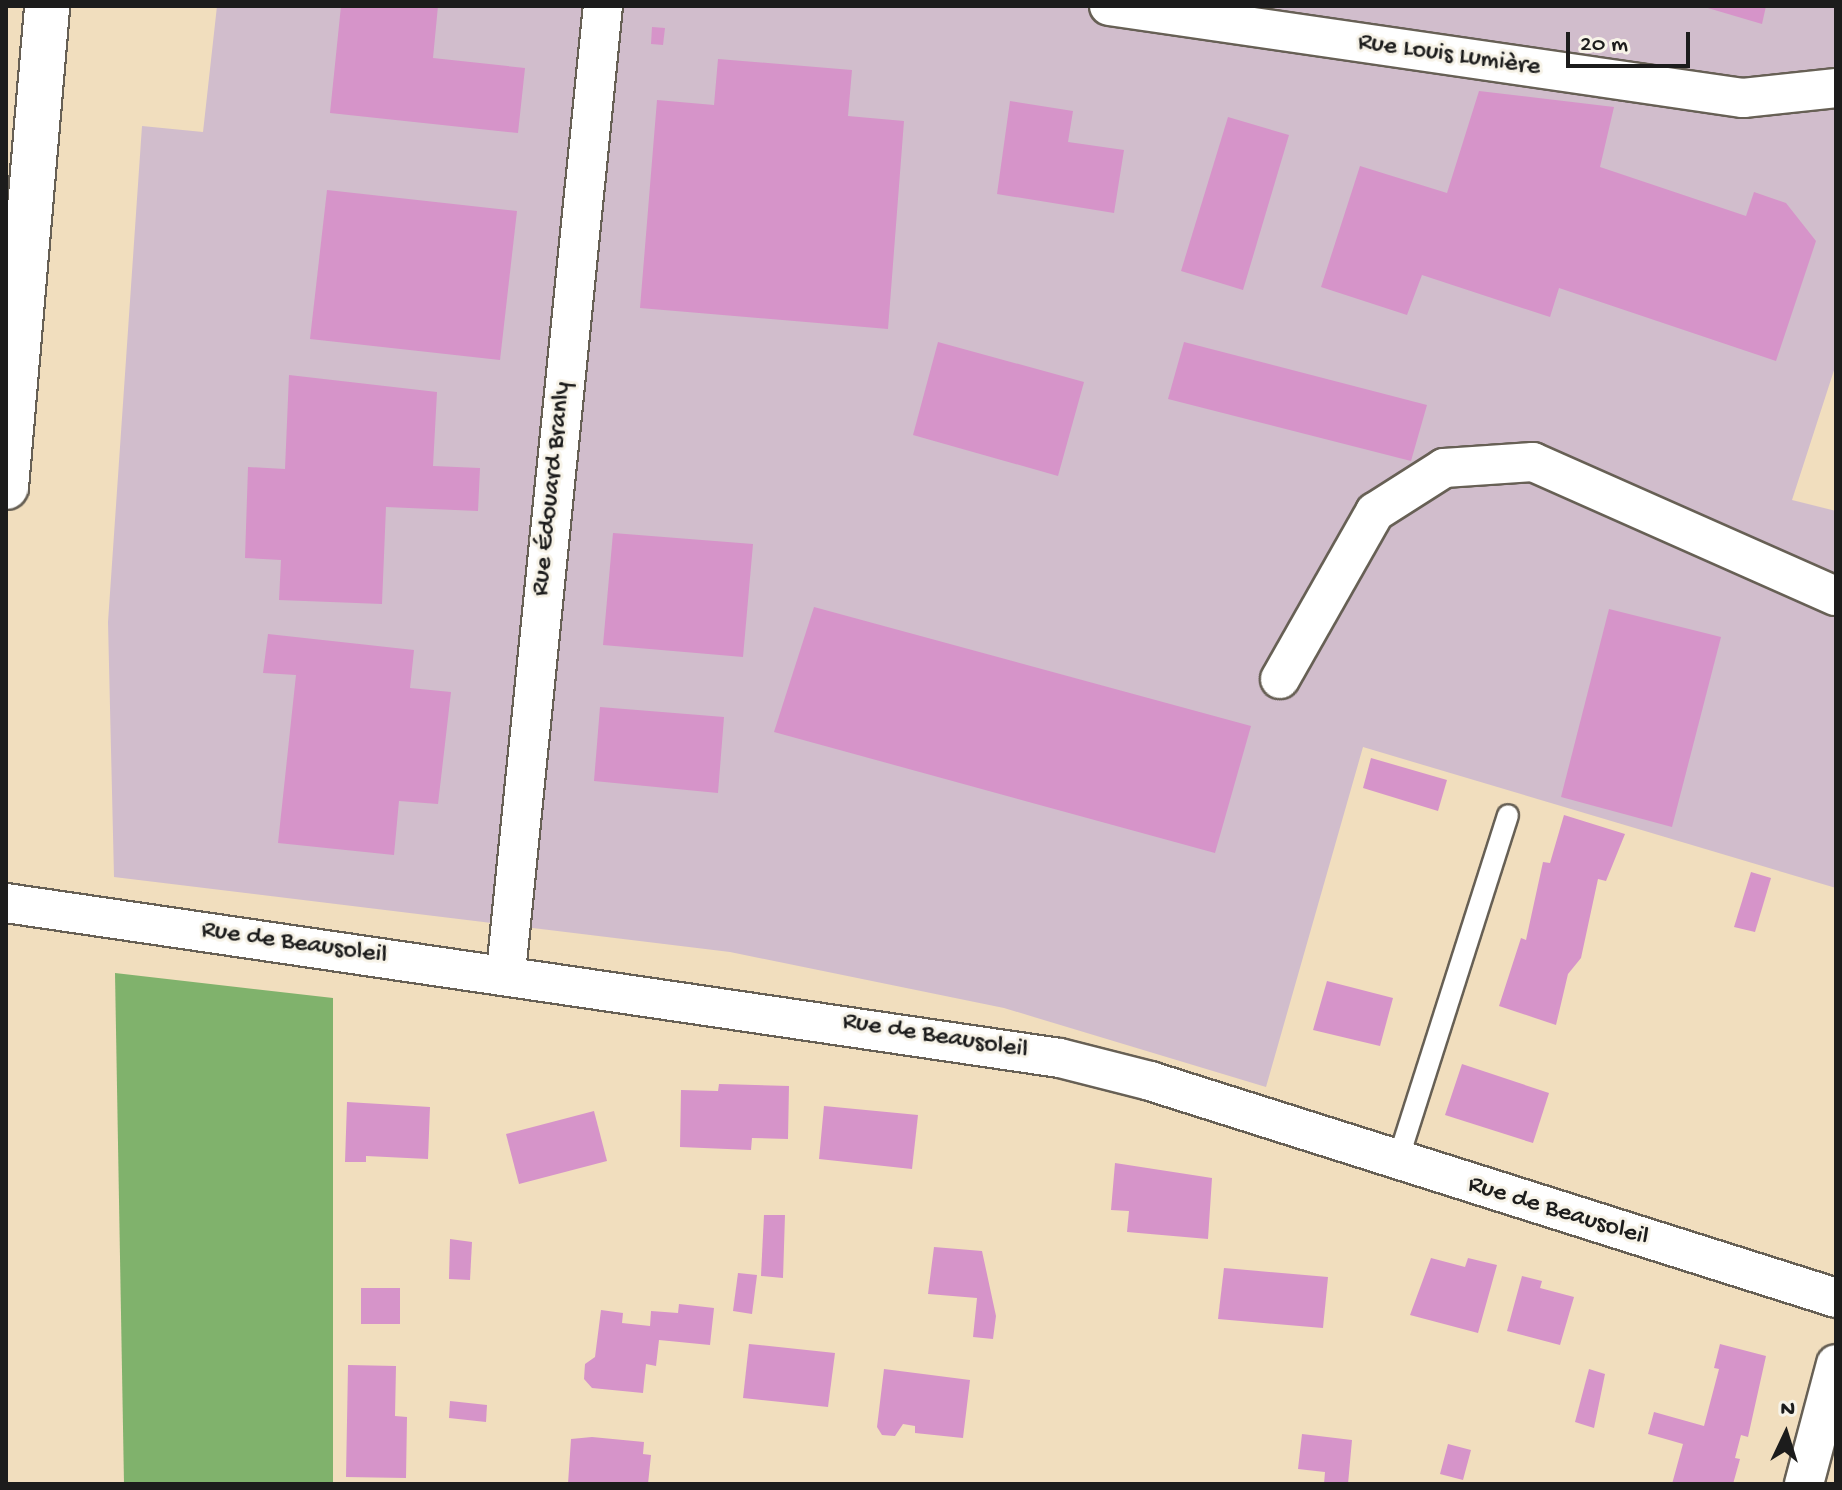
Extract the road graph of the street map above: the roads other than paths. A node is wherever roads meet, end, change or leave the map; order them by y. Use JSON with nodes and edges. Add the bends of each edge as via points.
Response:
{"nodes":[{"id":1,"x":47,"y":6,"type":"edge"},
{"id":2,"x":603,"y":6,"type":"edge"},
{"id":3,"x":1109,"y":6,"type":"edge"},
{"id":4,"x":1318,"y":21,"type":"edge"},
{"id":5,"x":1836,"y":88,"type":"edge"},
{"id":6,"x":6,"y":487,"type":"edge"},
{"id":7,"x":1836,"y":596,"type":"edge"},
{"id":8,"x":1280,"y":679,"type":"dead end"},
{"id":9,"x":1508,"y":815,"type":"dead end"},
{"id":10,"x":6,"y":903,"type":"edge"},
{"id":11,"x":506,"y":972,"type":"junction"},
{"id":12,"x":1397,"y":1163,"type":"junction"},
{"id":13,"x":1836,"y":1298,"type":"edge"},
{"id":14,"x":1836,"y":1364,"type":"edge"},
{"id":15,"x":1804,"y":1484,"type":"edge"}],
"edges":[{"from":1,"to":6,"type":"highway"},
{"from":2,"to":11,"type":"street","name":"Rue Édouard Branly"},
{"from":3,"to":4,"type":"street","name":"Rue Louis Lumière"},
{"from":4,"to":5,"type":"street","name":"Rue Louis Lumière","via":[[1743,98]]},
{"from":7,"to":8,"type":"street","via":[[1533,462],[1444,468],[1375,512]]},
{"from":9,"to":12,"type":"lane"},
{"from":10,"to":11,"type":"street","name":"Rue de Beausoleil"},
{"from":11,"to":12,"type":"street","name":"Rue de Beausoleil","via":[[1060,1058],[1150,1081]]},
{"from":12,"to":13,"type":"street","name":"Rue de Beausoleil"},
{"from":14,"to":15,"type":"street"}]}
